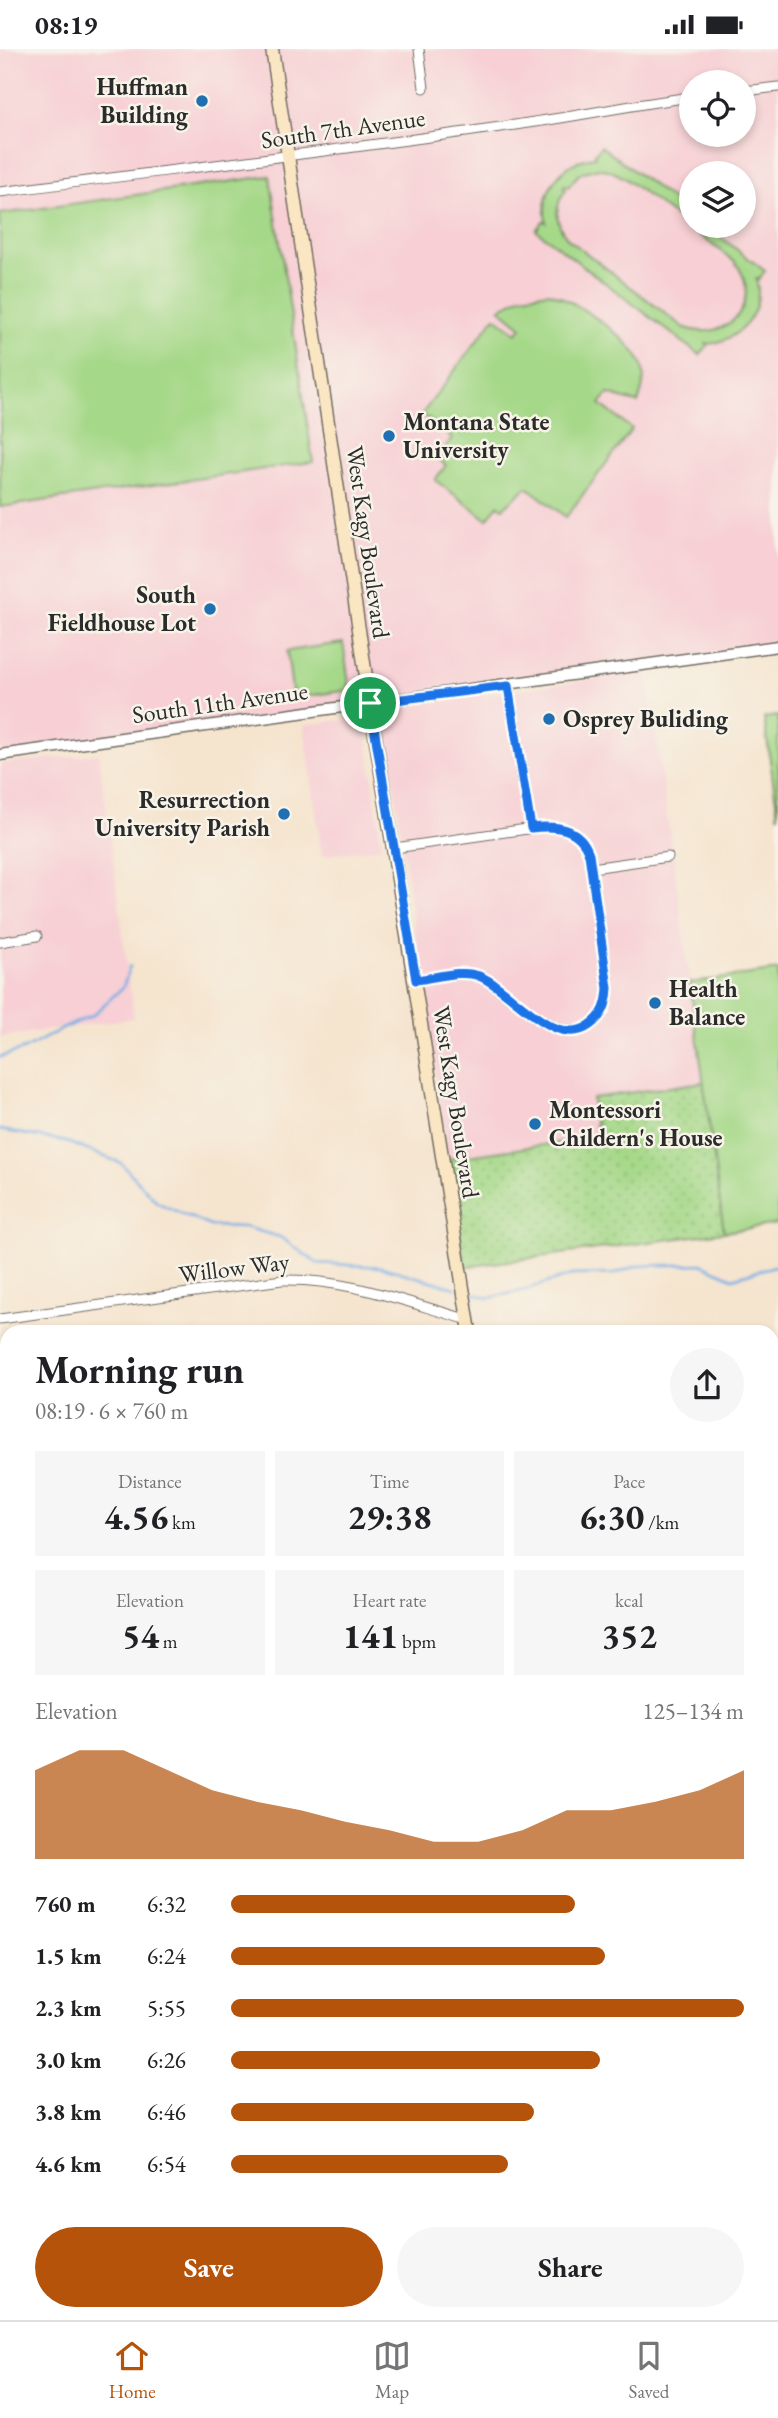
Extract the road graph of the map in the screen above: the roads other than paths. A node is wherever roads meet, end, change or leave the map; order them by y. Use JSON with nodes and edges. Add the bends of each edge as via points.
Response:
{"nodes":[{"id":1,"x":272,"y":49,"type":"edge"},
{"id":2,"x":419,"y":49,"type":"edge"},
{"id":3,"x":778,"y":87,"type":"edge"},
{"id":4,"x":424,"y":88,"type":"dead end"},
{"id":5,"x":756,"y":90,"type":"edge"},
{"id":6,"x":679,"y":99,"type":"edge"},
{"id":7,"x":287,"y":157,"type":"junction"},
{"id":8,"x":0,"y":193,"type":"edge"},
{"id":9,"x":778,"y":646,"type":"edge"},
{"id":10,"x":508,"y":686,"type":"junction"},
{"id":11,"x":370,"y":703,"type":"junction"},
{"id":12,"x":0,"y":755,"type":"edge"},
{"id":13,"x":531,"y":828,"type":"junction"},
{"id":14,"x":395,"y":848,"type":"junction"},
{"id":15,"x":668,"y":857,"type":"dead end"},
{"id":16,"x":592,"y":868,"type":"junction"},
{"id":17,"x":37,"y":936,"type":"dead end"},
{"id":18,"x":0,"y":942,"type":"edge"},
{"id":19,"x":416,"y":980,"type":"junction"},
{"id":20,"x":0,"y":1319,"type":"edge"},
{"id":21,"x":467,"y":1325,"type":"edge"},
{"id":22,"x":470,"y":1325,"type":"edge"}],
"edges":[{"from":1,"to":7,"type":"main road","name":"West Kagy Boulevard"},
{"from":2,"to":4,"type":"street"},
{"from":3,"to":5,"type":"street"},
{"from":6,"to":7,"type":"street","name":"South 7th Avenue"},
{"from":7,"to":8,"type":"street","name":"South 7th Avenue"},
{"from":7,"to":11,"type":"main road","name":"West Kagy Boulevard"},
{"from":9,"to":10,"type":"street","name":"South 11th Avenue"},
{"from":10,"to":11,"type":"street","name":"South 11th Avenue"},
{"from":10,"to":13,"type":"street"},
{"from":11,"to":12,"type":"street","name":"South 11th Avenue"},
{"from":11,"to":14,"type":"main road","name":"West Kagy Boulevard"},
{"from":13,"to":14,"type":"street"},
{"from":13,"to":16,"type":"street","via":[[558,827],[574,833],[587,848]]},
{"from":14,"to":19,"type":"main road","name":"West Kagy Boulevard"},
{"from":15,"to":16,"type":"street"},
{"from":16,"to":19,"type":"street","via":[[608,988],[605,1008],[586,1028],[568,1031],[550,1025],[473,974]]},
{"from":17,"to":18,"type":"street"},
{"from":19,"to":22,"type":"main road","name":"West Kagy Boulevard"},
{"from":20,"to":21,"type":"street","name":"Willow Way","via":[[302,1279],[340,1284]]}]}
